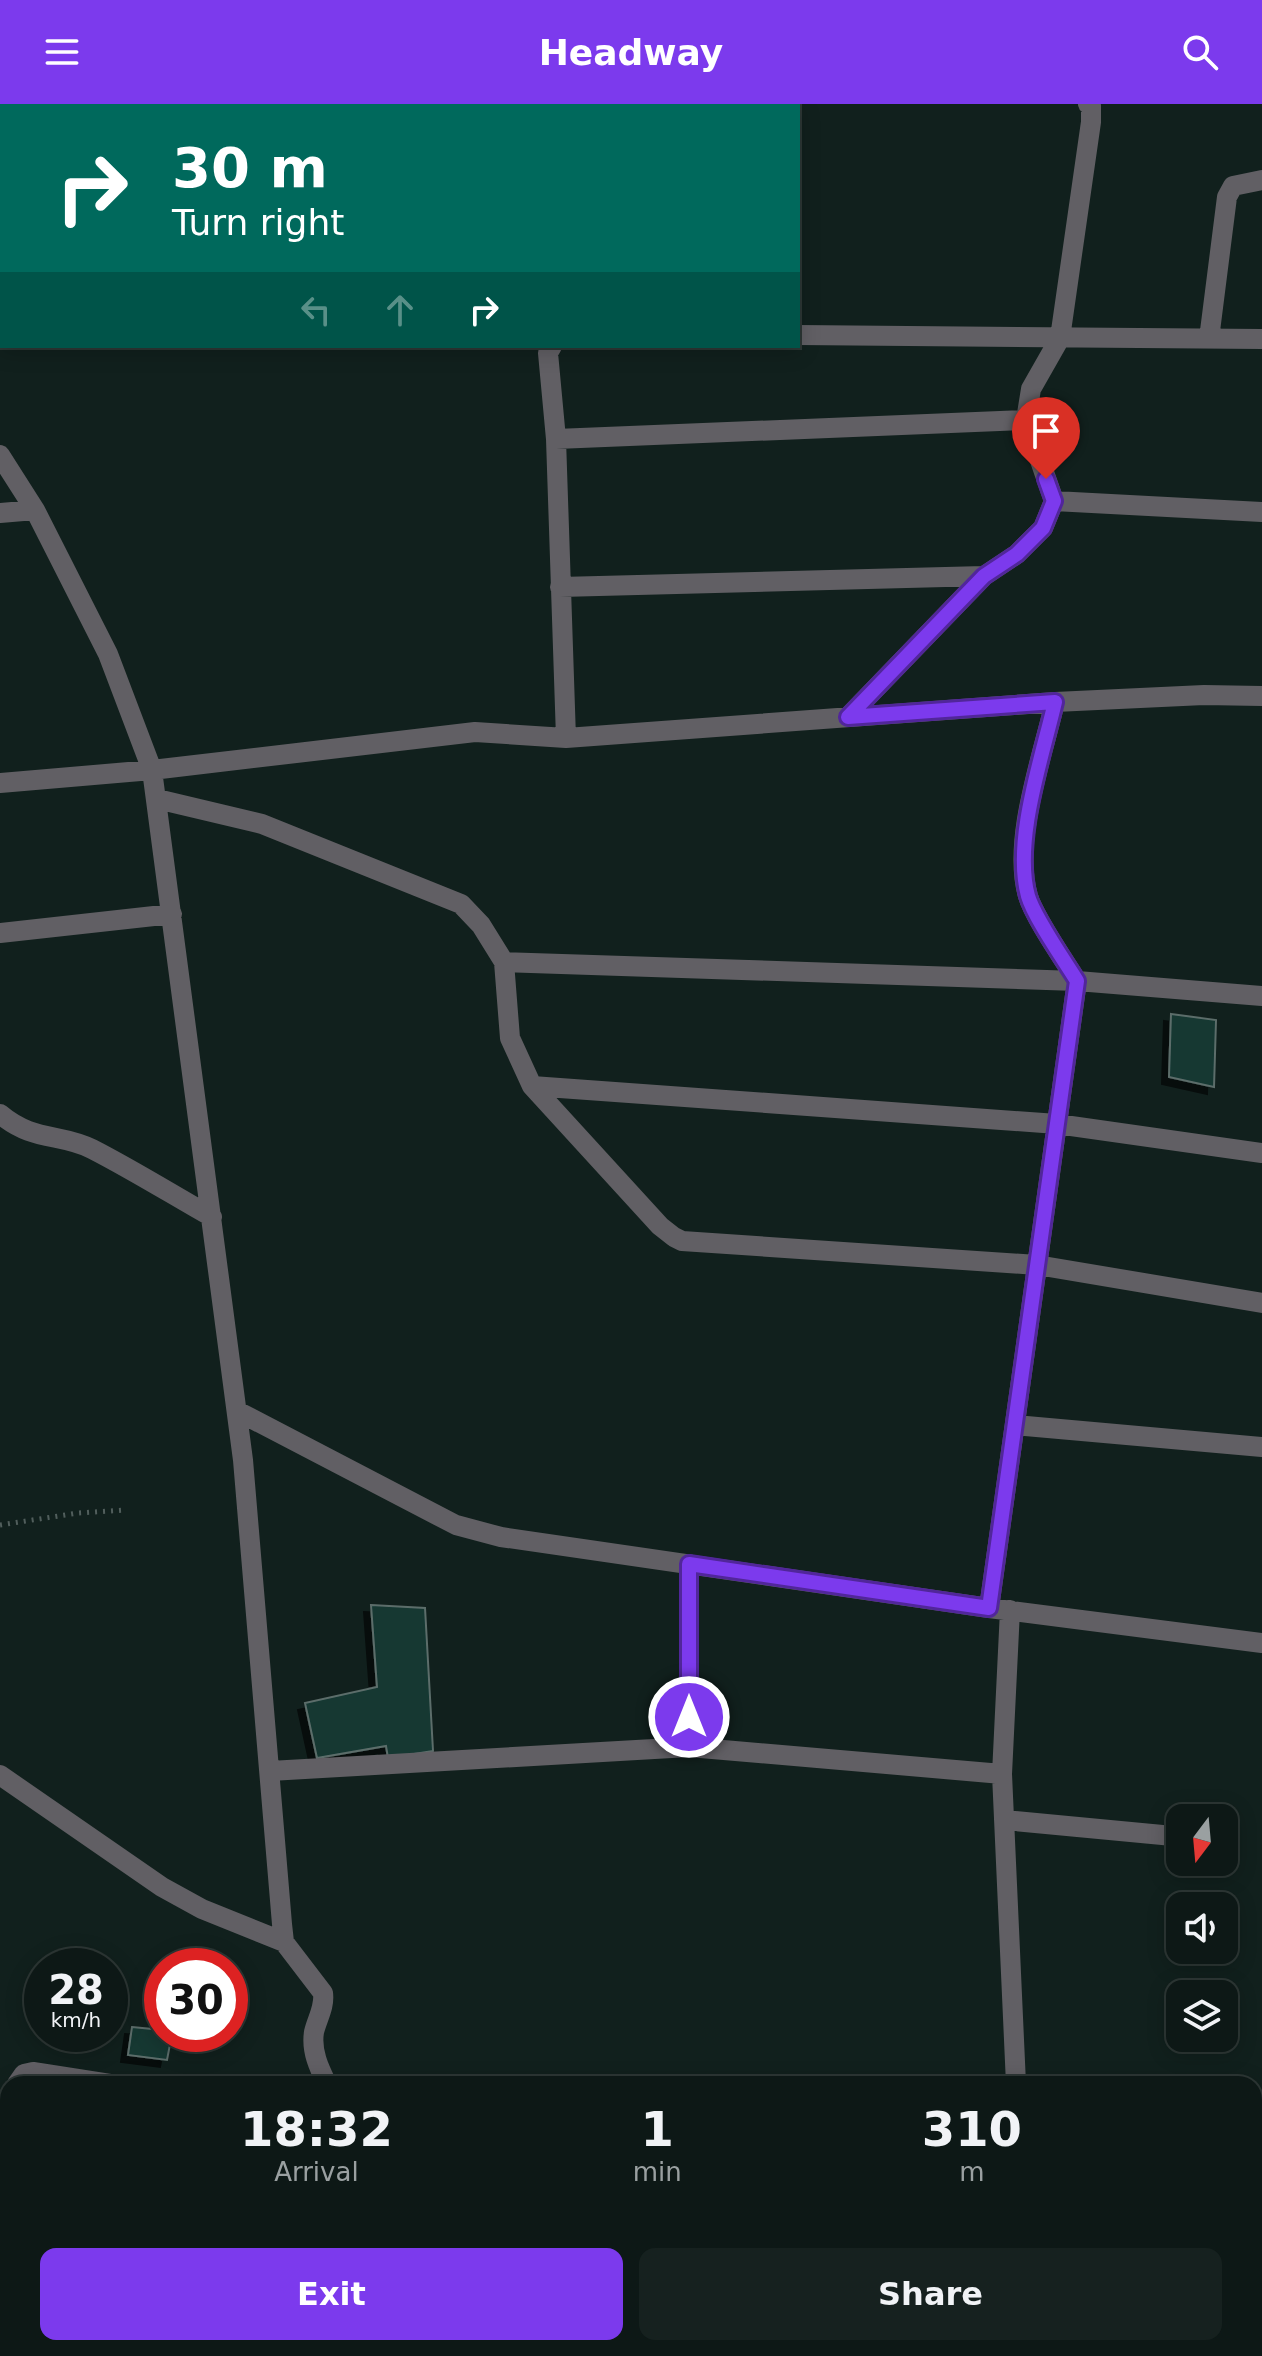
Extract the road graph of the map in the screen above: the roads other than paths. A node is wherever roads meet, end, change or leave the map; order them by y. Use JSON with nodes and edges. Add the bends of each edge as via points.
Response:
{"nodes":[{"id":1,"x":1088,"y":104,"type":"edge"},
{"id":2,"x":1262,"y":180,"type":"edge"},
{"id":3,"x":800,"y":335,"type":"edge"},
{"id":4,"x":1060,"y":338,"type":"junction"},
{"id":5,"x":1209,"y":339,"type":"junction"},
{"id":6,"x":1262,"y":339,"type":"edge"},
{"id":7,"x":551,"y":348,"type":"edge"},
{"id":8,"x":1026,"y":420,"type":"junction"},
{"id":9,"x":556,"y":439,"type":"junction"},
{"id":10,"x":0,"y":455,"type":"edge"},
{"id":11,"x":1054,"y":501,"type":"junction"},
{"id":12,"x":35,"y":510,"type":"junction"},
{"id":13,"x":1262,"y":512,"type":"edge"},
{"id":14,"x":0,"y":513,"type":"edge"},
{"id":15,"x":984,"y":576,"type":"junction"},
{"id":16,"x":560,"y":587,"type":"junction"},
{"id":17,"x":1262,"y":696,"type":"edge"},
{"id":18,"x":1055,"y":702,"type":"junction"},
{"id":19,"x":848,"y":717,"type":"junction"},
{"id":20,"x":566,"y":738,"type":"junction"},
{"id":21,"x":152,"y":770,"type":"junction"},
{"id":22,"x":0,"y":783,"type":"edge"},
{"id":23,"x":157,"y":799,"type":"junction"},
{"id":24,"x":172,"y":914,"type":"junction"},
{"id":25,"x":0,"y":933,"type":"edge"},
{"id":26,"x":504,"y":962,"type":"junction"},
{"id":27,"x":1077,"y":981,"type":"junction"},
{"id":28,"x":1262,"y":996,"type":"edge"},
{"id":29,"x":532,"y":1086,"type":"junction"},
{"id":30,"x":0,"y":1114,"type":"edge"},
{"id":31,"x":1057,"y":1124,"type":"junction"},
{"id":32,"x":1262,"y":1153,"type":"edge"},
{"id":33,"x":212,"y":1217,"type":"junction"},
{"id":34,"x":1037,"y":1265,"type":"junction"},
{"id":35,"x":1262,"y":1303,"type":"edge"},
{"id":36,"x":237,"y":1411,"type":"junction"},
{"id":37,"x":1015,"y":1425,"type":"junction"},
{"id":38,"x":1262,"y":1447,"type":"edge"},
{"id":39,"x":689,"y":1564,"type":"junction"},
{"id":40,"x":989,"y":1608,"type":"junction"},
{"id":41,"x":1010,"y":1610,"type":"junction"},
{"id":42,"x":1262,"y":1643,"type":"edge"},
{"id":43,"x":689,"y":1747,"type":"junction"},
{"id":44,"x":270,"y":1771,"type":"junction"},
{"id":45,"x":1002,"y":1774,"type":"junction"},
{"id":46,"x":0,"y":1775,"type":"edge"},
{"id":47,"x":1004,"y":1820,"type":"junction"},
{"id":48,"x":1166,"y":1835,"type":"edge"},
{"id":49,"x":284,"y":1942,"type":"junction"},
{"id":50,"x":23,"y":2076,"type":"edge"},
{"id":51,"x":59,"y":2076,"type":"edge"},
{"id":52,"x":323,"y":2076,"type":"edge"},
{"id":53,"x":1016,"y":2076,"type":"edge"}],
"edges":[{"from":1,"to":4,"type":"street","via":[[1091,122]]},
{"from":2,"to":5,"type":"street","via":[[1233,186],[1227,197]]},
{"from":3,"to":4,"type":"street"},
{"from":4,"to":5,"type":"street"},
{"from":4,"to":8,"type":"street","via":[[1031,389]]},
{"from":5,"to":6,"type":"street"},
{"from":7,"to":9,"type":"street"},
{"from":8,"to":9,"type":"street"},
{"from":8,"to":11,"type":"street"},
{"from":9,"to":16,"type":"street"},
{"from":10,"to":12,"type":"street"},
{"from":11,"to":13,"type":"street"},
{"from":11,"to":15,"type":"street","via":[[1043,528]]},
{"from":12,"to":14,"type":"street"},
{"from":12,"to":21,"type":"street","via":[[108,654]]},
{"from":15,"to":16,"type":"street"},
{"from":15,"to":19,"type":"street"},
{"from":16,"to":20,"type":"street"},
{"from":17,"to":18,"type":"street"},
{"from":18,"to":19,"type":"street"},
{"from":18,"to":27,"type":"street","via":[[1025,833],[1023,868],[1028,898]]},
{"from":19,"to":20,"type":"street"},
{"from":20,"to":21,"type":"street","via":[[475,732]]},
{"from":21,"to":22,"type":"street"},
{"from":21,"to":23,"type":"street"},
{"from":23,"to":24,"type":"street"},
{"from":23,"to":26,"type":"street","via":[[262,824],[461,904]]},
{"from":24,"to":25,"type":"street"},
{"from":24,"to":33,"type":"street"},
{"from":26,"to":27,"type":"street"},
{"from":26,"to":29,"type":"street","via":[[510,1038]]},
{"from":27,"to":28,"type":"street"},
{"from":27,"to":31,"type":"street"},
{"from":29,"to":31,"type":"street"},
{"from":29,"to":34,"type":"street","via":[[660,1226],[682,1241]]},
{"from":30,"to":33,"type":"street","via":[[15,1127],[89,1148]]},
{"from":31,"to":32,"type":"street"},
{"from":31,"to":34,"type":"street"},
{"from":33,"to":36,"type":"street"},
{"from":34,"to":35,"type":"street"},
{"from":34,"to":37,"type":"street"},
{"from":36,"to":39,"type":"street","via":[[456,1525],[501,1537]]},
{"from":36,"to":44,"type":"street"},
{"from":37,"to":38,"type":"street"},
{"from":37,"to":40,"type":"street"},
{"from":39,"to":40,"type":"street"},
{"from":39,"to":43,"type":"street"},
{"from":40,"to":41,"type":"street"},
{"from":41,"to":42,"type":"street"},
{"from":41,"to":45,"type":"street"},
{"from":43,"to":44,"type":"street"},
{"from":43,"to":45,"type":"street"},
{"from":44,"to":49,"type":"street"},
{"from":45,"to":47,"type":"street"},
{"from":46,"to":49,"type":"street","via":[[162,1887]]},
{"from":47,"to":48,"type":"street"},
{"from":47,"to":53,"type":"street"},
{"from":49,"to":52,"type":"street","via":[[319,1985],[324,2000],[313,2035]]},
{"from":50,"to":51,"type":"street"}]}
